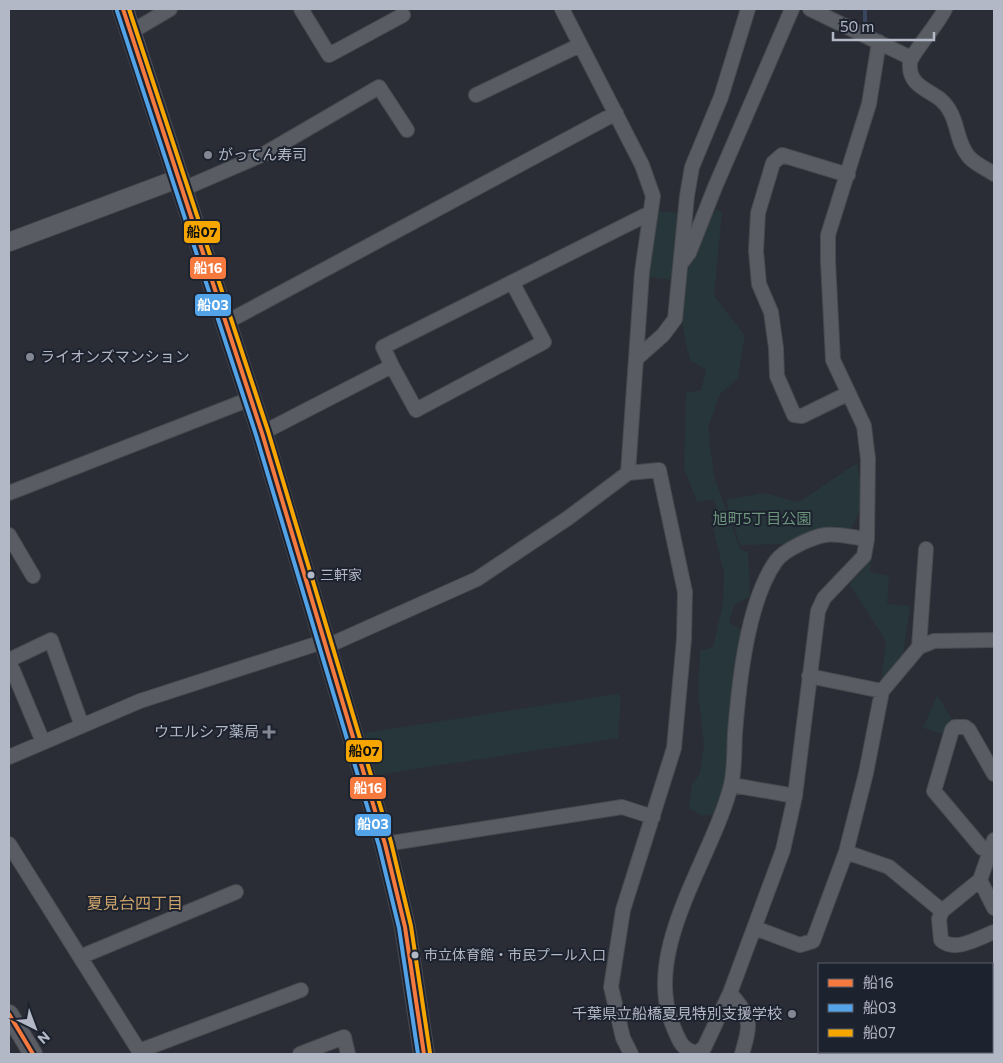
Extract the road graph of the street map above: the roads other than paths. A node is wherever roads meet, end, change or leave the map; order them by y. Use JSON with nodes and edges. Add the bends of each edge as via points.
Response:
{"nodes":[{"id":1,"x":123,"y":9,"type":"edge"},
{"id":2,"x":170,"y":9,"type":"edge"},
{"id":3,"x":301,"y":9,"type":"edge"},
{"id":4,"x":562,"y":9,"type":"edge"},
{"id":5,"x":748,"y":9,"type":"edge"},
{"id":6,"x":792,"y":9,"type":"edge"},
{"id":7,"x":810,"y":9,"type":"edge"},
{"id":8,"x":946,"y":9,"type":"edge"},
{"id":9,"x":402,"y":15,"type":"dead end"},
{"id":10,"x":130,"y":32,"type":"junction"},
{"id":11,"x":879,"y":42,"type":"junction"},
{"id":12,"x":580,"y":45,"type":"junction"},
{"id":13,"x":911,"y":58,"type":"junction"},
{"id":14,"x":476,"y":94,"type":"dead end"},
{"id":15,"x":616,"y":113,"type":"junction"},
{"id":16,"x":407,"y":130,"type":"dead end"},
{"id":17,"x":994,"y":174,"type":"edge"},
{"id":18,"x":848,"y":175,"type":"junction"},
{"id":19,"x":181,"y":183,"type":"junction"},
{"id":20,"x":650,"y":213,"type":"junction"},
{"id":21,"x":9,"y":242,"type":"edge"},
{"id":22,"x":680,"y":264,"type":"junction"},
{"id":23,"x":512,"y":282,"type":"junction"},
{"id":24,"x":225,"y":323,"type":"junction"},
{"id":25,"x":636,"y":359,"type":"junction"},
{"id":26,"x":392,"y":366,"type":"junction"},
{"id":27,"x":847,"y":394,"type":"junction"},
{"id":28,"x":250,"y":399,"type":"junction"},
{"id":29,"x":262,"y":433,"type":"junction"},
{"id":30,"x":628,"y":473,"type":"junction"},
{"id":31,"x":9,"y":493,"type":"edge"},
{"id":32,"x":9,"y":534,"type":"edge"},
{"id":33,"x":867,"y":539,"type":"junction"},
{"id":34,"x":926,"y":549,"type":"dead end"},
{"id":35,"x":33,"y":576,"type":"dead end"},
{"id":36,"x":994,"y":640,"type":"edge"},
{"id":37,"x":326,"y":644,"type":"junction"},
{"id":38,"x":919,"y":647,"type":"junction"},
{"id":39,"x":9,"y":661,"type":"edge"},
{"id":40,"x":809,"y":676,"type":"junction"},
{"id":41,"x":882,"y":690,"type":"junction"},
{"id":42,"x":82,"y":726,"type":"junction"},
{"id":43,"x":43,"y":742,"type":"junction"},
{"id":44,"x":9,"y":757,"type":"edge"},
{"id":45,"x":994,"y":774,"type":"edge"},
{"id":46,"x":732,"y":784,"type":"junction"},
{"id":47,"x":795,"y":796,"type":"junction"},
{"id":48,"x":653,"y":817,"type":"junction"},
{"id":49,"x":9,"y":844,"type":"edge"},
{"id":50,"x":385,"y":844,"type":"junction"},
{"id":51,"x":993,"y":846,"type":"edge"},
{"id":52,"x":846,"y":852,"type":"junction"},
{"id":53,"x":980,"y":880,"type":"junction"},
{"id":54,"x":236,"y":892,"type":"dead end"},
{"id":55,"x":994,"y":908,"type":"edge"},
{"id":56,"x":942,"y":911,"type":"junction"},
{"id":57,"x":754,"y":928,"type":"junction"},
{"id":58,"x":994,"y":932,"type":"edge"},
{"id":59,"x":80,"y":957,"type":"junction"},
{"id":60,"x":301,"y":990,"type":"dead end"},
{"id":61,"x":730,"y":993,"type":"junction"},
{"id":62,"x":9,"y":1014,"type":"edge"},
{"id":63,"x":140,"y":1053,"type":"edge"},
{"id":64,"x":34,"y":1054,"type":"edge"},
{"id":65,"x":300,"y":1054,"type":"edge"},
{"id":66,"x":348,"y":1054,"type":"edge"},
{"id":67,"x":424,"y":1054,"type":"edge"},
{"id":68,"x":631,"y":1054,"type":"edge"},
{"id":69,"x":742,"y":1054,"type":"edge"}],
"edges":[{"from":1,"to":10,"type":"main road"},
{"from":2,"to":10,"type":"street"},
{"from":3,"to":9,"type":"street","via":[[329,55]]},
{"from":4,"to":12,"type":"street"},
{"from":5,"to":22,"type":"street","via":[[721,97],[692,167]]},
{"from":6,"to":22,"type":"street","via":[[689,253]]},
{"from":7,"to":11,"type":"street"},
{"from":8,"to":13,"type":"street"},
{"from":10,"to":19,"type":"main road"},
{"from":11,"to":13,"type":"street"},
{"from":11,"to":18,"type":"street","via":[[868,104]]},
{"from":12,"to":14,"type":"street"},
{"from":12,"to":15,"type":"street"},
{"from":13,"to":17,"type":"street","via":[[911,74],[917,84],[948,108],[969,157]]},
{"from":15,"to":20,"type":"street","via":[[642,165],[653,196]]},
{"from":15,"to":24,"type":"street"},
{"from":16,"to":19,"type":"street","via":[[379,87],[264,154]]},
{"from":18,"to":27,"type":"street","via":[[828,235],[832,360]]},
{"from":18,"to":27,"type":"street","via":[[782,155],[773,163],[758,213],[756,251],[759,284],[771,312],[777,376],[794,415],[802,416]]},
{"from":19,"to":21,"type":"street"},
{"from":19,"to":24,"type":"main road"},
{"from":20,"to":23,"type":"street"},
{"from":20,"to":25,"type":"street"},
{"from":22,"to":25,"type":"street","via":[[675,319],[663,335]]},
{"from":23,"to":26,"type":"street","via":[[383,347]]},
{"from":23,"to":26,"type":"street","via":[[544,342],[416,410]]},
{"from":24,"to":28,"type":"main road"},
{"from":25,"to":30,"type":"street"},
{"from":26,"to":29,"type":"street"},
{"from":27,"to":33,"type":"street","via":[[864,426],[868,467]]},
{"from":28,"to":29,"type":"main road"},
{"from":28,"to":31,"type":"street"},
{"from":29,"to":37,"type":"main road"},
{"from":30,"to":37,"type":"street","via":[[477,579]]},
{"from":30,"to":48,"type":"street","via":[[659,470],[685,592],[674,748]]},
{"from":32,"to":35,"type":"street"},
{"from":33,"to":40,"type":"street","via":[[864,556],[824,598],[818,611]]},
{"from":33,"to":46,"type":"street","via":[[825,535],[787,550],[776,560],[755,610],[740,671]]},
{"from":34,"to":38,"type":"street"},
{"from":36,"to":38,"type":"street","via":[[934,641]]},
{"from":37,"to":42,"type":"street","via":[[258,661],[168,691]]},
{"from":37,"to":50,"type":"main road"},
{"from":38,"to":41,"type":"street"},
{"from":39,"to":42,"type":"street","via":[[51,640]]},
{"from":39,"to":43,"type":"street"},
{"from":40,"to":41,"type":"street"},
{"from":40,"to":47,"type":"street"},
{"from":41,"to":52,"type":"street"},
{"from":42,"to":43,"type":"street"},
{"from":43,"to":44,"type":"street"},
{"from":45,"to":51,"type":"street","via":[[969,730],[965,726],[952,730],[934,791],[982,848]]},
{"from":46,"to":47,"type":"street"},
{"from":46,"to":61,"type":"street","via":[[671,948],[664,990],[668,1014],[681,1046],[696,1053],[704,1048]]},
{"from":47,"to":57,"type":"street","via":[[783,850]]},
{"from":48,"to":50,"type":"street","via":[[622,807]]},
{"from":48,"to":68,"type":"street","via":[[623,910],[611,987],[623,1038]]},
{"from":49,"to":59,"type":"street"},
{"from":50,"to":67,"type":"main road","via":[[406,927]]},
{"from":51,"to":53,"type":"street"},
{"from":52,"to":56,"type":"street","via":[[889,867]]},
{"from":52,"to":57,"type":"street","via":[[812,941],[800,945]]},
{"from":53,"to":55,"type":"street"},
{"from":53,"to":56,"type":"street"},
{"from":54,"to":59,"type":"street"},
{"from":56,"to":58,"type":"street","via":[[938,919],[941,940],[947,945],[956,946]]},
{"from":57,"to":61,"type":"street"},
{"from":59,"to":63,"type":"street"},
{"from":60,"to":63,"type":"street"},
{"from":61,"to":69,"type":"street","via":[[746,1013],[750,1026]]},
{"from":62,"to":64,"type":"street"},
{"from":65,"to":66,"type":"street","via":[[344,1037]]}]}
